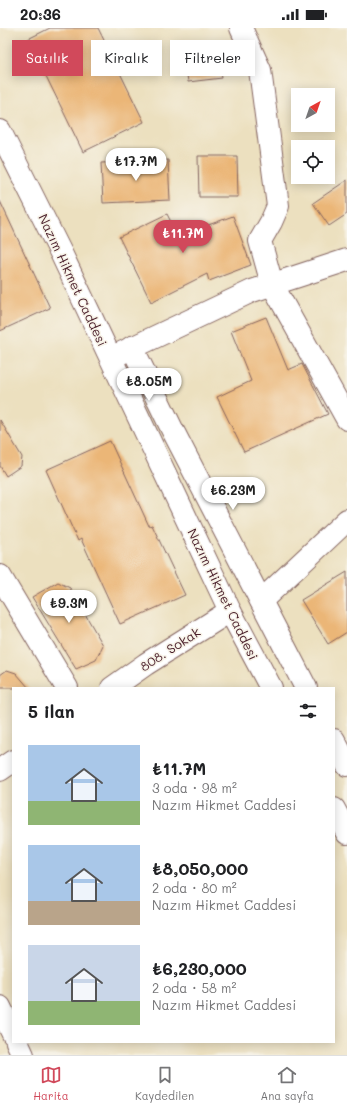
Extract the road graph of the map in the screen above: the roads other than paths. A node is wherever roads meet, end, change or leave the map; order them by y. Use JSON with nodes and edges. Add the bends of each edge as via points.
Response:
{"nodes":[{"id":1,"x":241,"y":28,"type":"edge"},
{"id":2,"x":0,"y":131,"type":"edge"},
{"id":3,"x":347,"y":260,"type":"edge"},
{"id":4,"x":272,"y":284,"type":"junction"},
{"id":5,"x":132,"y":347,"type":"junction"},
{"id":6,"x":110,"y":359,"type":"junction"},
{"id":7,"x":347,"y":419,"type":"edge"},
{"id":8,"x":347,"y":520,"type":"edge"},
{"id":9,"x":0,"y":576,"type":"edge"},
{"id":10,"x":261,"y":601,"type":"junction"},
{"id":11,"x":230,"y":611,"type":"junction"},
{"id":12,"x":66,"y":687,"type":"edge"},
{"id":13,"x":113,"y":687,"type":"edge"},
{"id":14,"x":270,"y":687,"type":"edge"},
{"id":15,"x":305,"y":687,"type":"edge"},
{"id":16,"x":335,"y":742,"type":"edge"},
{"id":17,"x":12,"y":762,"type":"edge"},
{"id":18,"x":347,"y":765,"type":"edge"},
{"id":19,"x":0,"y":770,"type":"edge"},
{"id":20,"x":335,"y":811,"type":"edge"},
{"id":21,"x":347,"y":833,"type":"edge"},
{"id":22,"x":5,"y":1007,"type":"edge"},
{"id":23,"x":12,"y":1031,"type":"edge"},
{"id":24,"x":18,"y":1043,"type":"edge"},
{"id":25,"x":24,"y":1055,"type":"edge"}],
"edges":[{"from":1,"to":4,"type":"street","via":[[260,70],[274,167],[278,206],[260,241]]},
{"from":2,"to":6,"type":"street","name":"Nazım Hikmet Caddesi"},
{"from":3,"to":4,"type":"street"},
{"from":4,"to":5,"type":"street"},
{"from":4,"to":7,"type":"street"},
{"from":5,"to":6,"type":"street"},
{"from":5,"to":10,"type":"street"},
{"from":6,"to":11,"type":"street","name":"Nazım Hikmet Caddesi"},
{"from":8,"to":10,"type":"street"},
{"from":9,"to":12,"type":"street"},
{"from":10,"to":15,"type":"street"},
{"from":11,"to":13,"type":"street","name":"808. Sokak"},
{"from":11,"to":14,"type":"street","name":"Nazım Hikmet Caddesi"},
{"from":16,"to":18,"type":"street"},
{"from":17,"to":19,"type":"street"},
{"from":20,"to":21,"type":"street"},
{"from":22,"to":23,"type":"street"},
{"from":24,"to":25,"type":"street"}]}
